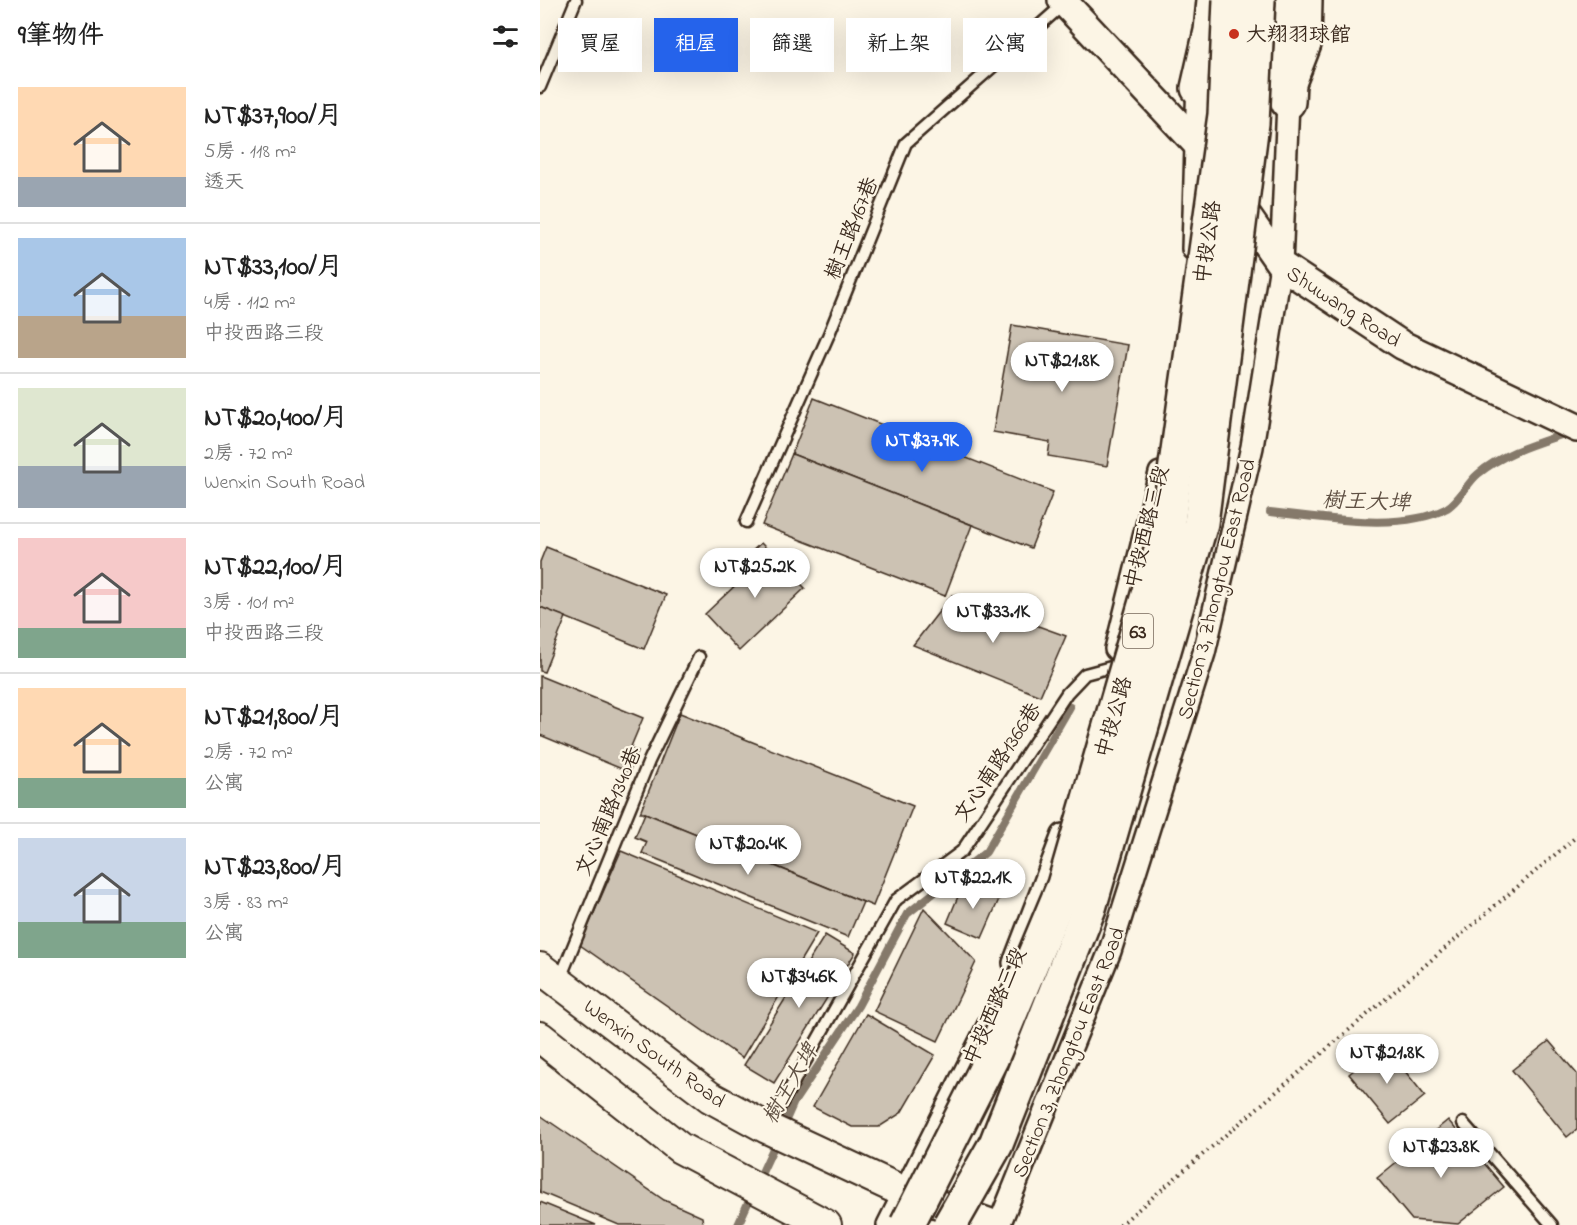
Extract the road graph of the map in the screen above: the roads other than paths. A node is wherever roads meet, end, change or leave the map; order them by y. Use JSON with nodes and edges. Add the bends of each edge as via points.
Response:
{"nodes":[{"id":1,"x":576,"y":0,"type":"edge"},
{"id":2,"x":1198,"y":0,"type":"edge"},
{"id":3,"x":1214,"y":0,"type":"edge"},
{"id":4,"x":1230,"y":0,"type":"edge"},
{"id":5,"x":1258,"y":0,"type":"edge"},
{"id":6,"x":1293,"y":0,"type":"edge"},
{"id":7,"x":1311,"y":0,"type":"edge"},
{"id":8,"x":1064,"y":1,"type":"edge"},
{"id":9,"x":540,"y":87,"type":"edge"},
{"id":10,"x":1198,"y":88,"type":"junction"},
{"id":11,"x":1288,"y":102,"type":"junction"},
{"id":12,"x":1196,"y":143,"type":"junction"},
{"id":13,"x":1281,"y":265,"type":"junction"},
{"id":14,"x":1566,"y":424,"type":"edge"},
{"id":15,"x":1154,"y":503,"type":"junction"},
{"id":16,"x":746,"y":522,"type":"dead end"},
{"id":17,"x":1235,"y":525,"type":"junction"},
{"id":18,"x":699,"y":657,"type":"dead end"},
{"id":19,"x":1111,"y":667,"type":"junction"},
{"id":20,"x":549,"y":976,"type":"edge"},
{"id":21,"x":540,"y":1037,"type":"edge"},
{"id":22,"x":1463,"y":1123,"type":"dead end"},
{"id":23,"x":767,"y":1128,"type":"junction"},
{"id":24,"x":904,"y":1192,"type":"junction"},
{"id":25,"x":826,"y":1225,"type":"edge"},
{"id":26,"x":888,"y":1225,"type":"edge"},
{"id":27,"x":907,"y":1225,"type":"edge"},
{"id":28,"x":950,"y":1225,"type":"edge"},
{"id":29,"x":997,"y":1225,"type":"edge"},
{"id":30,"x":1552,"y":1225,"type":"edge"}],
"edges":[{"from":1,"to":9,"type":"lane"},
{"from":2,"to":10,"type":"street","name":"中投西路三段"},
{"from":3,"to":10,"type":"main road"},
{"from":4,"to":27,"type":"main road","name":"中投公路","number":"63","bridge":true,"via":[[1225,116],[1167,529],[1064,885],[992,1056]]},
{"from":5,"to":28,"type":"main road","name":"中投公路","number":"63","bridge":true,"via":[[1252,123],[1201,523],[1089,908],[996,1144]]},
{"from":6,"to":11,"type":"main road"},
{"from":7,"to":11,"type":"street","name":"Section 3, Zhongtou East Road","via":[[1310,45]]},
{"from":8,"to":12,"type":"street","name":"Shuwang Road"},
{"from":8,"to":16,"type":"lane","name":"樹王路167巷","via":[[906,143],[829,334]]},
{"from":10,"to":12,"type":"street","name":"中投西路三段"},
{"from":11,"to":13,"type":"street","name":"Section 3, Zhongtou East Road"},
{"from":12,"to":13,"type":"street","name":"Shuwang Road"},
{"from":12,"to":15,"type":"street","name":"中投西路三段","via":[[1192,267],[1179,378]]},
{"from":13,"to":14,"type":"street","name":"Shuwang Road","via":[[1402,345]]},
{"from":13,"to":17,"type":"street","name":"Section 3, Zhongtou East Road","via":[[1252,447]]},
{"from":15,"to":17,"type":"street","via":[[1157,532],[1175,550],[1212,549]]},
{"from":15,"to":19,"type":"street","name":"中投西路三段"},
{"from":17,"to":29,"type":"street","name":"Section 3, Zhongtou East Road","via":[[1204,653],[1110,951]]},
{"from":18,"to":20,"type":"lane","name":"文心南路1340巷"},
{"from":19,"to":23,"type":"lane","name":"文心南路1366巷","via":[[1085,674],[1067,693],[962,850],[896,900]]},
{"from":19,"to":24,"type":"street","name":"中投西路三段","via":[[1060,844],[996,1010]]},
{"from":20,"to":23,"type":"main road","name":"Wenxin South Road","via":[[710,1097]]},
{"from":21,"to":25,"type":"main road","via":[[680,1148]]},
{"from":22,"to":30,"type":"lane"},
{"from":23,"to":24,"type":"main road","name":"Wenxin South Road"},
{"from":24,"to":26,"type":"street","name":"中投西路三段"},
{"from":24,"to":29,"type":"street"}]}
